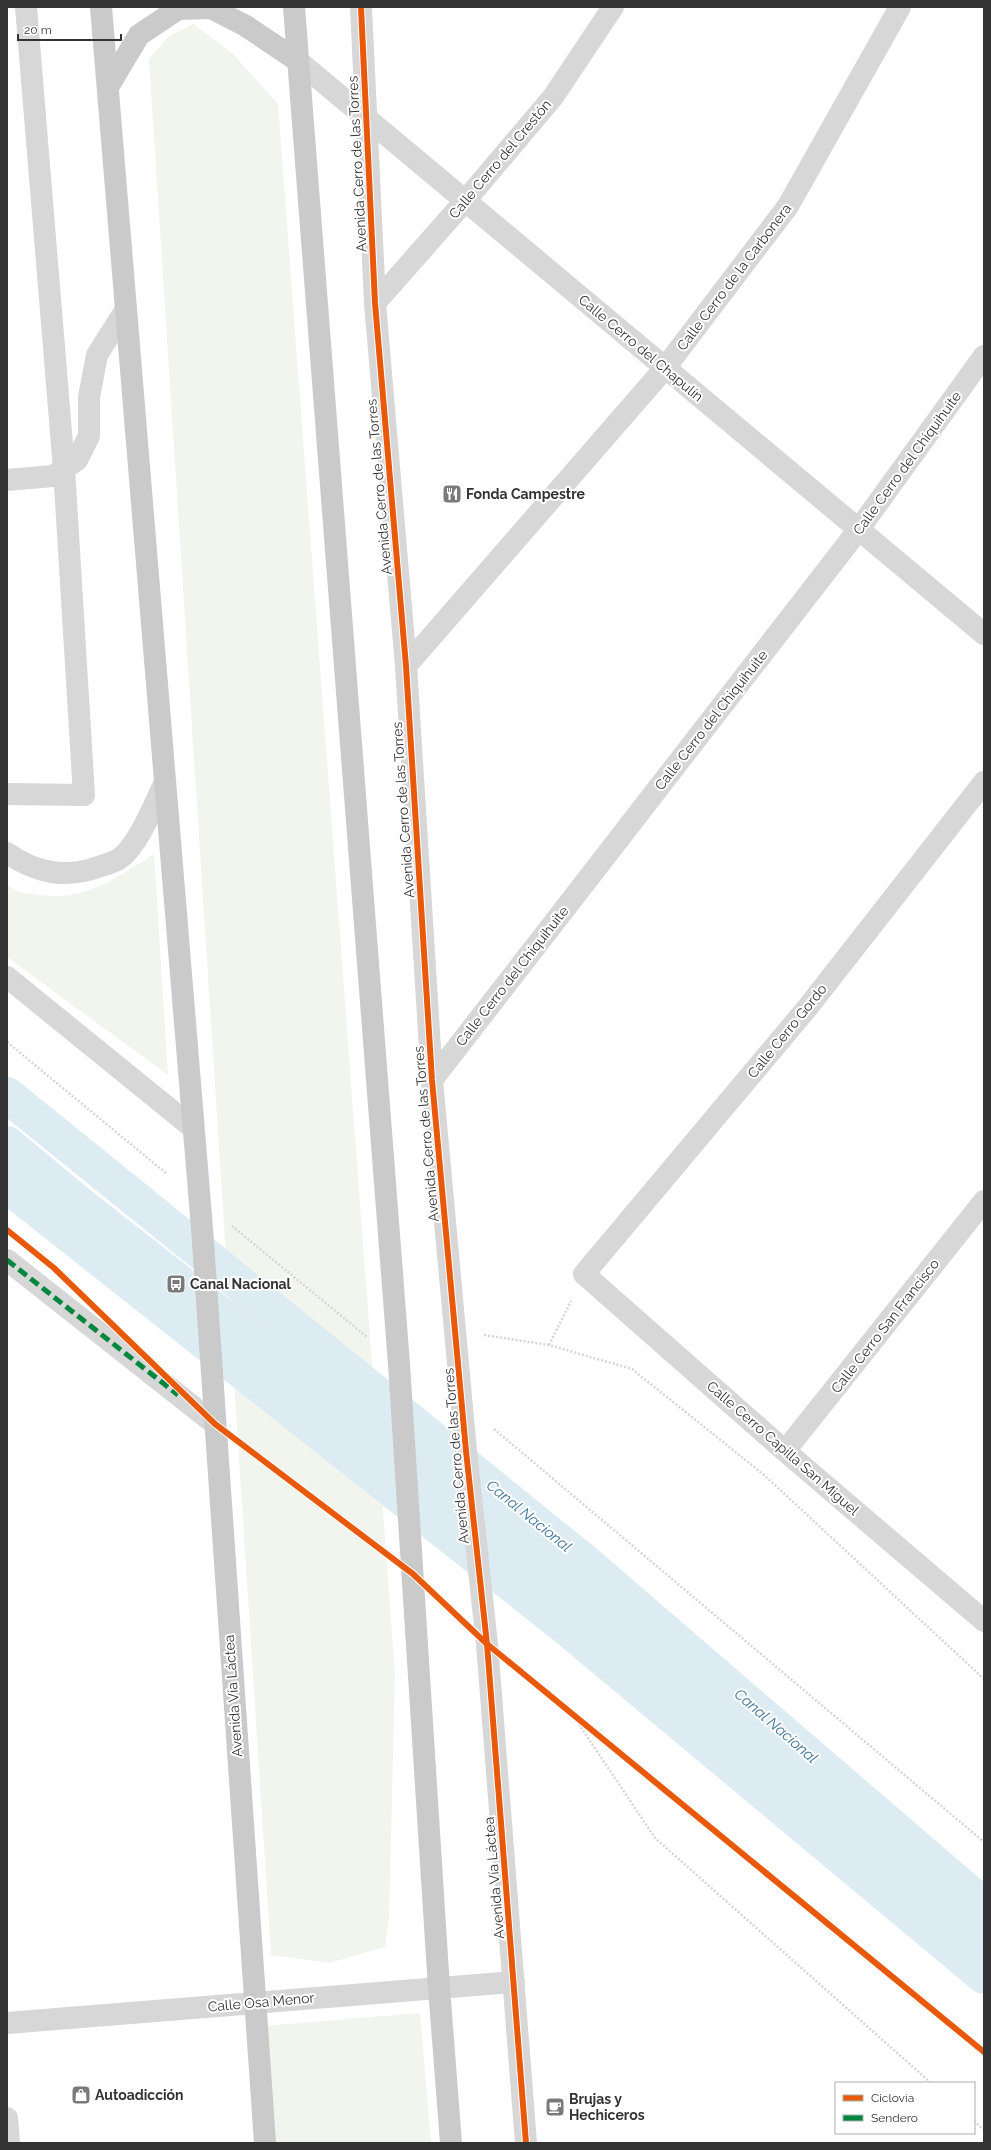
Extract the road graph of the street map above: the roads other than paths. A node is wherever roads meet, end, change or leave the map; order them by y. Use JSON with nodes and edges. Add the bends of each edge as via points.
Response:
{"nodes":[{"id":1,"x":26,"y":7,"type":"edge"},
{"id":2,"x":101,"y":7,"type":"edge"},
{"id":3,"x":294,"y":7,"type":"edge"},
{"id":4,"x":361,"y":7,"type":"edge"},
{"id":5,"x":613,"y":7,"type":"edge"},
{"id":6,"x":900,"y":7,"type":"edge"},
{"id":7,"x":298,"y":62,"type":"junction"},
{"id":8,"x":108,"y":87,"type":"junction"},
{"id":9,"x":367,"y":120,"type":"junction"},
{"id":10,"x":465,"y":201,"type":"junction"},
{"id":11,"x":375,"y":302,"type":"junction"},
{"id":12,"x":126,"y":309,"type":"junction"},
{"id":13,"x":984,"y":356,"type":"edge"},
{"id":14,"x":665,"y":368,"type":"junction"},
{"id":15,"x":64,"y":469,"type":"junction"},
{"id":16,"x":7,"y":480,"type":"edge"},
{"id":17,"x":859,"y":530,"type":"junction"},
{"id":18,"x":984,"y":634,"type":"edge"},
{"id":19,"x":406,"y":666,"type":"junction"},
{"id":20,"x":984,"y":782,"type":"edge"},
{"id":21,"x":164,"y":784,"type":"junction"},
{"id":22,"x":7,"y":794,"type":"edge"},
{"id":23,"x":7,"y":853,"type":"edge"},
{"id":24,"x":7,"y":977,"type":"edge"},
{"id":25,"x":432,"y":1080,"type":"junction"},
{"id":26,"x":193,"y":1128,"type":"junction"},
{"id":27,"x":984,"y":1201,"type":"edge"},
{"id":28,"x":7,"y":1260,"type":"edge"},
{"id":29,"x":584,"y":1274,"type":"joint"},
{"id":30,"x":215,"y":1424,"type":"junction"},
{"id":31,"x":785,"y":1451,"type":"junction"},
{"id":32,"x":483,"y":1611,"type":"joint"},
{"id":33,"x":984,"y":1620,"type":"edge"},
{"id":34,"x":514,"y":1982,"type":"junction"},
{"id":35,"x":439,"y":1988,"type":"junction"},
{"id":36,"x":255,"y":2003,"type":"junction"},
{"id":37,"x":7,"y":2023,"type":"edge"},
{"id":38,"x":7,"y":2118,"type":"edge"},
{"id":39,"x":9,"y":2143,"type":"edge"},
{"id":40,"x":265,"y":2143,"type":"edge"},
{"id":41,"x":451,"y":2143,"type":"edge"},
{"id":42,"x":526,"y":2143,"type":"edge"}],
"edges":[{"from":1,"to":15,"type":"street"},
{"from":2,"to":8,"type":"main road"},
{"from":3,"to":7,"type":"main road"},
{"from":4,"to":9,"type":"street","name":"Avenida Cerro de las Torres"},
{"from":5,"to":10,"type":"street","name":"Calle Cerro del Crestón","via":[[553,97]]},
{"from":6,"to":14,"type":"street","name":"Calle Cerro de la Carbonera","via":[[788,206]]},
{"from":7,"to":8,"type":"main road","via":[[246,26],[211,8],[178,9],[139,34]]},
{"from":7,"to":9,"type":"street","name":"Calle Cerro del Chapulín"},
{"from":7,"to":35,"type":"main road","via":[[400,1364]]},
{"from":8,"to":12,"type":"main road"},
{"from":9,"to":10,"type":"street","name":"Calle Cerro del Chapulín"},
{"from":9,"to":11,"type":"street","name":"Avenida Cerro de las Torres"},
{"from":10,"to":11,"type":"street","name":"Calle Cerro del Crestón"},
{"from":10,"to":14,"type":"street","name":"Calle Cerro del Chapulín"},
{"from":11,"to":19,"type":"street","name":"Avenida Cerro de las Torres"},
{"from":12,"to":15,"type":"street","via":[[97,355],[89,398],[90,436],[77,460]]},
{"from":12,"to":21,"type":"main road"},
{"from":13,"to":17,"type":"street","name":"Calle Cerro del Chiquihuite"},
{"from":14,"to":17,"type":"street","name":"Calle Cerro del Chapulín"},
{"from":14,"to":19,"type":"street","name":"Calle Cerro de la Carbonera"},
{"from":15,"to":16,"type":"street","via":[[53,476]]},
{"from":15,"to":22,"type":"street","via":[[84,795]]},
{"from":17,"to":18,"type":"street","name":"Calle Cerro del Chapulín"},
{"from":17,"to":25,"type":"street","name":"Calle Cerro del Chiquihuite"},
{"from":19,"to":25,"type":"street","name":"Avenida Cerro de las Torres"},
{"from":20,"to":29,"type":"street","name":"Calle Cerro Gordo","via":[[808,1007]]},
{"from":21,"to":23,"type":"street","via":[[138,838],[119,859],[86,871],[58,874],[26,866]]},
{"from":21,"to":26,"type":"main road"},
{"from":24,"to":26,"type":"street"},
{"from":25,"to":32,"type":"street","name":"Avenida Cerro de las Torres"},
{"from":26,"to":30,"type":"main road","name":"Avenida Vía Láctea"},
{"from":27,"to":31,"type":"street","name":"Calle Cerro San Francisco"},
{"from":28,"to":30,"type":"street"},
{"from":29,"to":31,"type":"street","name":"Calle Cerro Capilla San Miguel"},
{"from":30,"to":36,"type":"main road","name":"Avenida Vía Láctea"},
{"from":31,"to":33,"type":"street","name":"Calle Cerro Capilla San Miguel"},
{"from":32,"to":34,"type":"street","name":"Avenida Vía Láctea"},
{"from":34,"to":35,"type":"street","name":"Calle Osa Menor"},
{"from":34,"to":42,"type":"street","name":"Avenida Vía Láctea"},
{"from":35,"to":36,"type":"street","name":"Calle Osa Menor"},
{"from":35,"to":41,"type":"main road"},
{"from":36,"to":37,"type":"street","name":"Calle Osa Menor"},
{"from":36,"to":40,"type":"main road","name":"Avenida Vía Láctea"},
{"from":38,"to":39,"type":"street"}]}
